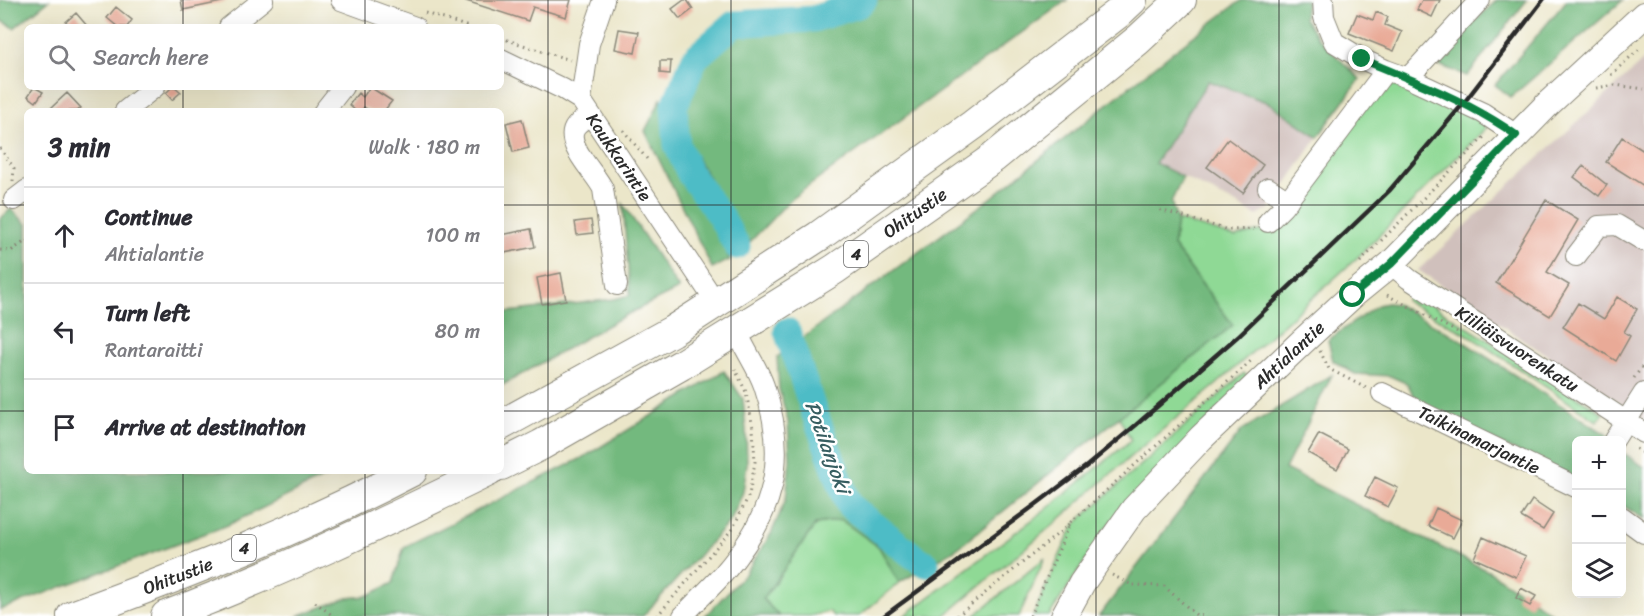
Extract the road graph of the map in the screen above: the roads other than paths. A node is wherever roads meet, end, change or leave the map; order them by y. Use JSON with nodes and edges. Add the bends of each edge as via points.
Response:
{"nodes":[{"id":1,"x":263,"y":0,"type":"edge"},
{"id":2,"x":341,"y":0,"type":"edge"},
{"id":3,"x":604,"y":0,"type":"edge"},
{"id":4,"x":1132,"y":0,"type":"edge"},
{"id":5,"x":1181,"y":0,"type":"edge"},
{"id":6,"x":1323,"y":0,"type":"edge"},
{"id":7,"x":1480,"y":0,"type":"edge"},
{"id":8,"x":1644,"y":15,"type":"edge"},
{"id":9,"x":418,"y":20,"type":"edge"},
{"id":10,"x":233,"y":24,"type":"edge"},
{"id":11,"x":393,"y":24,"type":"edge"},
{"id":12,"x":504,"y":60,"type":"edge"},
{"id":13,"x":1386,"y":70,"type":"junction"},
{"id":14,"x":1408,"y":78,"type":"junction"},
{"id":15,"x":151,"y":90,"type":"edge"},
{"id":16,"x":341,"y":90,"type":"edge"},
{"id":17,"x":586,"y":107,"type":"junction"},
{"id":18,"x":129,"y":108,"type":"edge"},
{"id":19,"x":326,"y":108,"type":"edge"},
{"id":20,"x":1516,"y":135,"type":"junction"},
{"id":21,"x":1268,"y":188,"type":"dead end"},
{"id":22,"x":1288,"y":201,"type":"junction"},
{"id":23,"x":1268,"y":222,"type":"road end"},
{"id":24,"x":1644,"y":241,"type":"edge"},
{"id":25,"x":1576,"y":256,"type":"dead end"},
{"id":26,"x":1391,"y":264,"type":"junction"},
{"id":27,"x":617,"y":285,"type":"dead end"},
{"id":28,"x":707,"y":289,"type":"dead end"},
{"id":29,"x":743,"y":344,"type":"dead end"},
{"id":30,"x":1374,"y":391,"type":"road end"},
{"id":31,"x":1644,"y":393,"type":"edge"},
{"id":32,"x":504,"y":423,"type":"edge"},
{"id":33,"x":1619,"y":432,"type":"edge"},
{"id":34,"x":1644,"y":433,"type":"edge"},
{"id":35,"x":504,"y":464,"type":"edge"},
{"id":36,"x":406,"y":474,"type":"edge"},
{"id":37,"x":483,"y":474,"type":"edge"},
{"id":38,"x":1572,"y":485,"type":"edge"},
{"id":39,"x":1626,"y":520,"type":"edge"},
{"id":40,"x":1644,"y":533,"type":"edge"},
{"id":41,"x":72,"y":616,"type":"edge"},
{"id":42,"x":166,"y":616,"type":"edge"},
{"id":43,"x":683,"y":616,"type":"edge"},
{"id":44,"x":1064,"y":616,"type":"edge"}],
"edges":[{"from":1,"to":10,"type":"street"},
{"from":2,"to":11,"type":"street"},
{"from":3,"to":17,"type":"street","via":[[589,44]]},
{"from":4,"to":32,"type":"highway","name":"Ohitustie","number":"4","via":[[973,125],[819,236],[672,331]]},
{"from":5,"to":35,"type":"highway","name":"Ohitustie","number":"4","via":[[993,158],[835,269],[681,365]]},
{"from":6,"to":13,"type":"street","via":[[1323,17],[1334,42]]},
{"from":7,"to":14,"type":"street"},
{"from":8,"to":20,"type":"main road","name":"Ahtialantie"},
{"from":9,"to":11,"type":"street"},
{"from":12,"to":17,"type":"street","name":"Kaukkarintie","via":[[563,89]]},
{"from":13,"to":14,"type":"street"},
{"from":13,"to":22,"type":"street"},
{"from":14,"to":20,"type":"street","via":[[1483,113]]},
{"from":15,"to":18,"type":"street"},
{"from":16,"to":19,"type":"street"},
{"from":17,"to":27,"type":"street","via":[[574,128],[573,142],[603,189]]},
{"from":17,"to":28,"type":"street","name":"Kaukkarintie"},
{"from":20,"to":26,"type":"main road","name":"Ahtialantie"},
{"from":21,"to":22,"type":"street"},
{"from":22,"to":23,"type":"street"},
{"from":24,"to":25,"type":"street","via":[[1617,225],[1599,226]]},
{"from":26,"to":33,"type":"street","name":"Kiiliäisvuorenkatu"},
{"from":26,"to":44,"type":"main road","name":"Ahtialantie","via":[[1218,422],[1134,509],[1082,583]]},
{"from":29,"to":43,"type":"street","via":[[763,384],[774,422],[777,459],[770,498],[753,534]]},
{"from":30,"to":38,"type":"street","name":"Taikinamarjantie"},
{"from":31,"to":33,"type":"street"},
{"from":33,"to":34,"type":"street","name":"Kiiliäisvuorenkatu"},
{"from":36,"to":41,"type":"highway","name":"Ohitustie","number":"4","via":[[197,569]]},
{"from":37,"to":42,"type":"highway","name":"Ohitustie","number":"4","via":[[375,527]]},
{"from":39,"to":40,"type":"street"}]}
